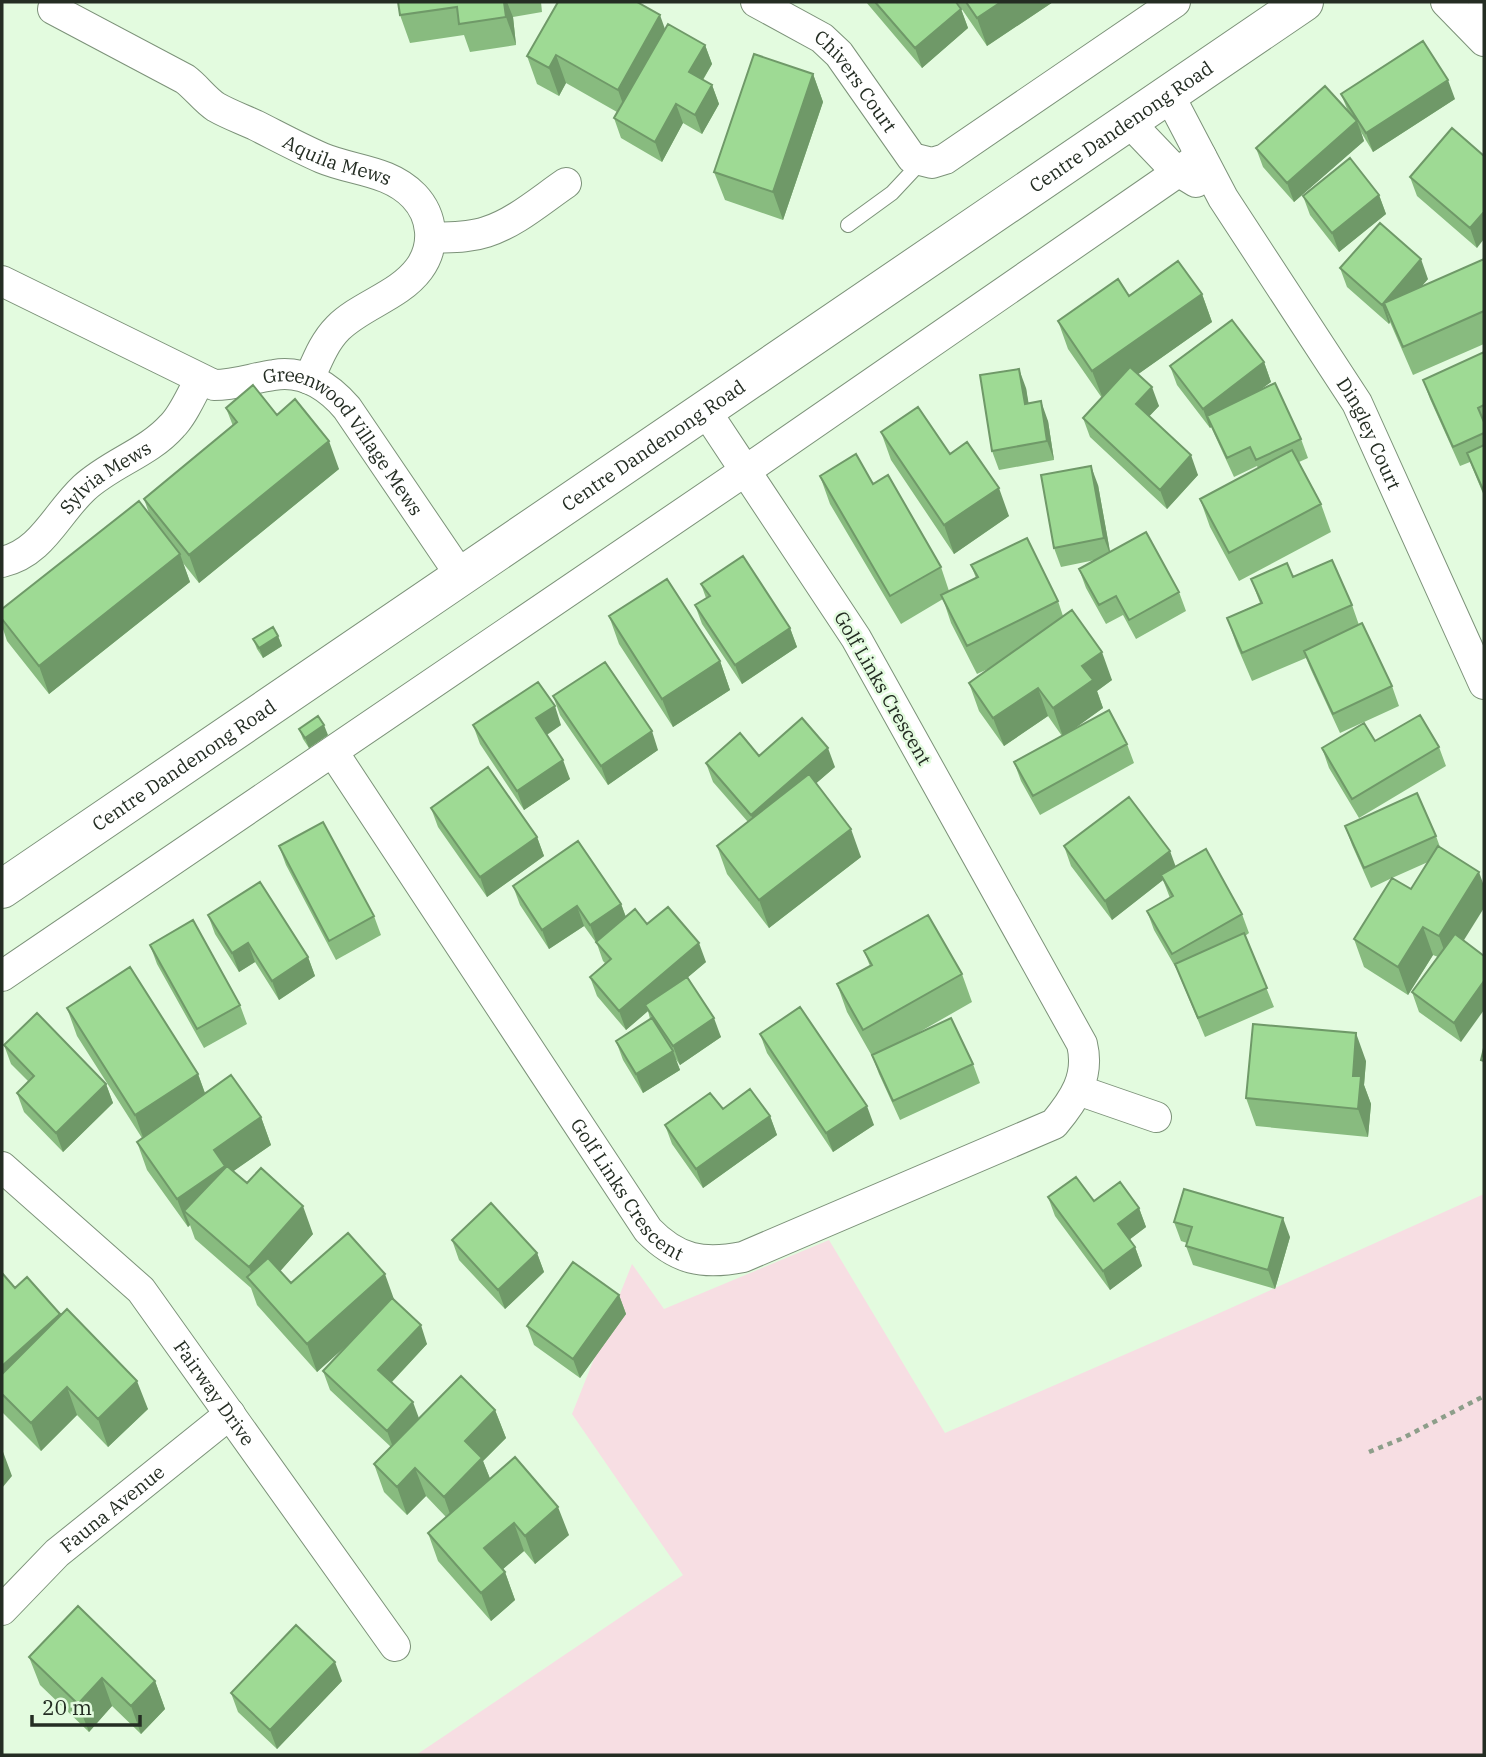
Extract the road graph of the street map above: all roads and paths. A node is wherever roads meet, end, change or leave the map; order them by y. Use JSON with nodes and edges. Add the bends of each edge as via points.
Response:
{"nodes":[{"id":1,"x":756,"y":2,"type":"edge"},
{"id":2,"x":1175,"y":2,"type":"edge"},
{"id":3,"x":1304,"y":2,"type":"edge"},
{"id":4,"x":1446,"y":2,"type":"edge"},
{"id":5,"x":53,"y":9,"type":"dead end"},
{"id":6,"x":1484,"y":41,"type":"edge"},
{"id":7,"x":1169,"y":95,"type":"junction"},
{"id":8,"x":1129,"y":122,"type":"junction"},
{"id":9,"x":933,"y":160,"type":"junction"},
{"id":10,"x":1190,"y":164,"type":"junction"},
{"id":11,"x":566,"y":183,"type":"dead end"},
{"id":12,"x":848,"y":225,"type":"dead end"},
{"id":13,"x":431,"y":238,"type":"junction"},
{"id":14,"x":2,"y":281,"type":"edge"},
{"id":15,"x":309,"y":379,"type":"junction"},
{"id":16,"x":200,"y":380,"type":"junction"},
{"id":17,"x":705,"y":410,"type":"junction"},
{"id":18,"x":745,"y":471,"type":"junction"},
{"id":19,"x":2,"y":562,"type":"edge"},
{"id":20,"x":461,"y":576,"type":"junction"},
{"id":21,"x":1484,"y":684,"type":"edge"},
{"id":22,"x":333,"y":752,"type":"junction"},
{"id":23,"x":4,"y":883,"type":"edge"},
{"id":24,"x":2,"y":976,"type":"edge"},
{"id":25,"x":1079,"y":1090,"type":"junction"},
{"id":26,"x":1156,"y":1117,"type":"dead end"},
{"id":27,"x":2,"y":1167,"type":"edge"},
{"id":28,"x":1484,"y":1396,"type":"edge"},
{"id":29,"x":230,"y":1414,"type":"junction"},
{"id":30,"x":1369,"y":1452,"type":"dead end"},
{"id":31,"x":2,"y":1610,"type":"edge"},
{"id":32,"x":395,"y":1646,"type":"dead end"}],
"edges":[{"from":1,"to":9,"type":"street","name":"Chivers Court","via":[[822,38],[839,54],[901,146],[912,158]]},
{"from":2,"to":9,"type":"street"},
{"from":3,"to":7,"type":"main road","name":"Centre Dandenong Road"},
{"from":4,"to":6,"type":"street"},
{"from":5,"to":13,"type":"street","name":"Aquila Mews","via":[[185,79],[215,106],[324,159],[397,183],[422,206]]},
{"from":7,"to":8,"type":"main road","name":"Centre Dandenong Road"},
{"from":7,"to":10,"type":"street","name":"Dingley Court"},
{"from":8,"to":10,"type":"street","name":"Dingley Court","via":[[1159,155]]},
{"from":8,"to":17,"type":"main road","name":"Centre Dandenong Road"},
{"from":9,"to":12,"type":"lane"},
{"from":10,"to":18,"type":"street"},
{"from":10,"to":21,"type":"street","name":"Dingley Court","via":[[1223,198],[1357,403]]},
{"from":11,"to":13,"type":"street","via":[[487,232]]},
{"from":13,"to":15,"type":"street","via":[[418,270],[339,327],[321,351]]},
{"from":14,"to":16,"type":"street","name":"Greenwood Village Mews"},
{"from":15,"to":16,"type":"street","name":"Greenwood Village Mews","via":[[276,374],[228,385]]},
{"from":15,"to":20,"type":"street","name":"Greenwood Village Mews","via":[[335,394],[347,408]]},
{"from":16,"to":19,"type":"street","name":"Sylvia Mews","via":[[175,424],[162,437],[107,470],[85,488],[41,540]]},
{"from":17,"to":18,"type":"street","name":"Golf Links Crescent"},
{"from":17,"to":20,"type":"main road","name":"Centre Dandenong Road"},
{"from":18,"to":22,"type":"street"},
{"from":18,"to":25,"type":"street","name":"Golf Links Crescent","via":[[891,696],[1082,1044],[1085,1057]]},
{"from":20,"to":23,"type":"main road","name":"Centre Dandenong Road"},
{"from":22,"to":24,"type":"street"},
{"from":22,"to":25,"type":"street","name":"Golf Links Crescent","via":[[649,1230],[668,1249],[701,1260],[743,1257],[1040,1131],[1054,1124]]},
{"from":25,"to":26,"type":"street"},
{"from":27,"to":29,"type":"street","name":"Fairway Drive","via":[[141,1290]]},
{"from":28,"to":30,"type":"path"},
{"from":29,"to":31,"type":"street","name":"Fauna Avenue","via":[[57,1553]]},
{"from":29,"to":32,"type":"street","name":"Fairway Drive"}]}
